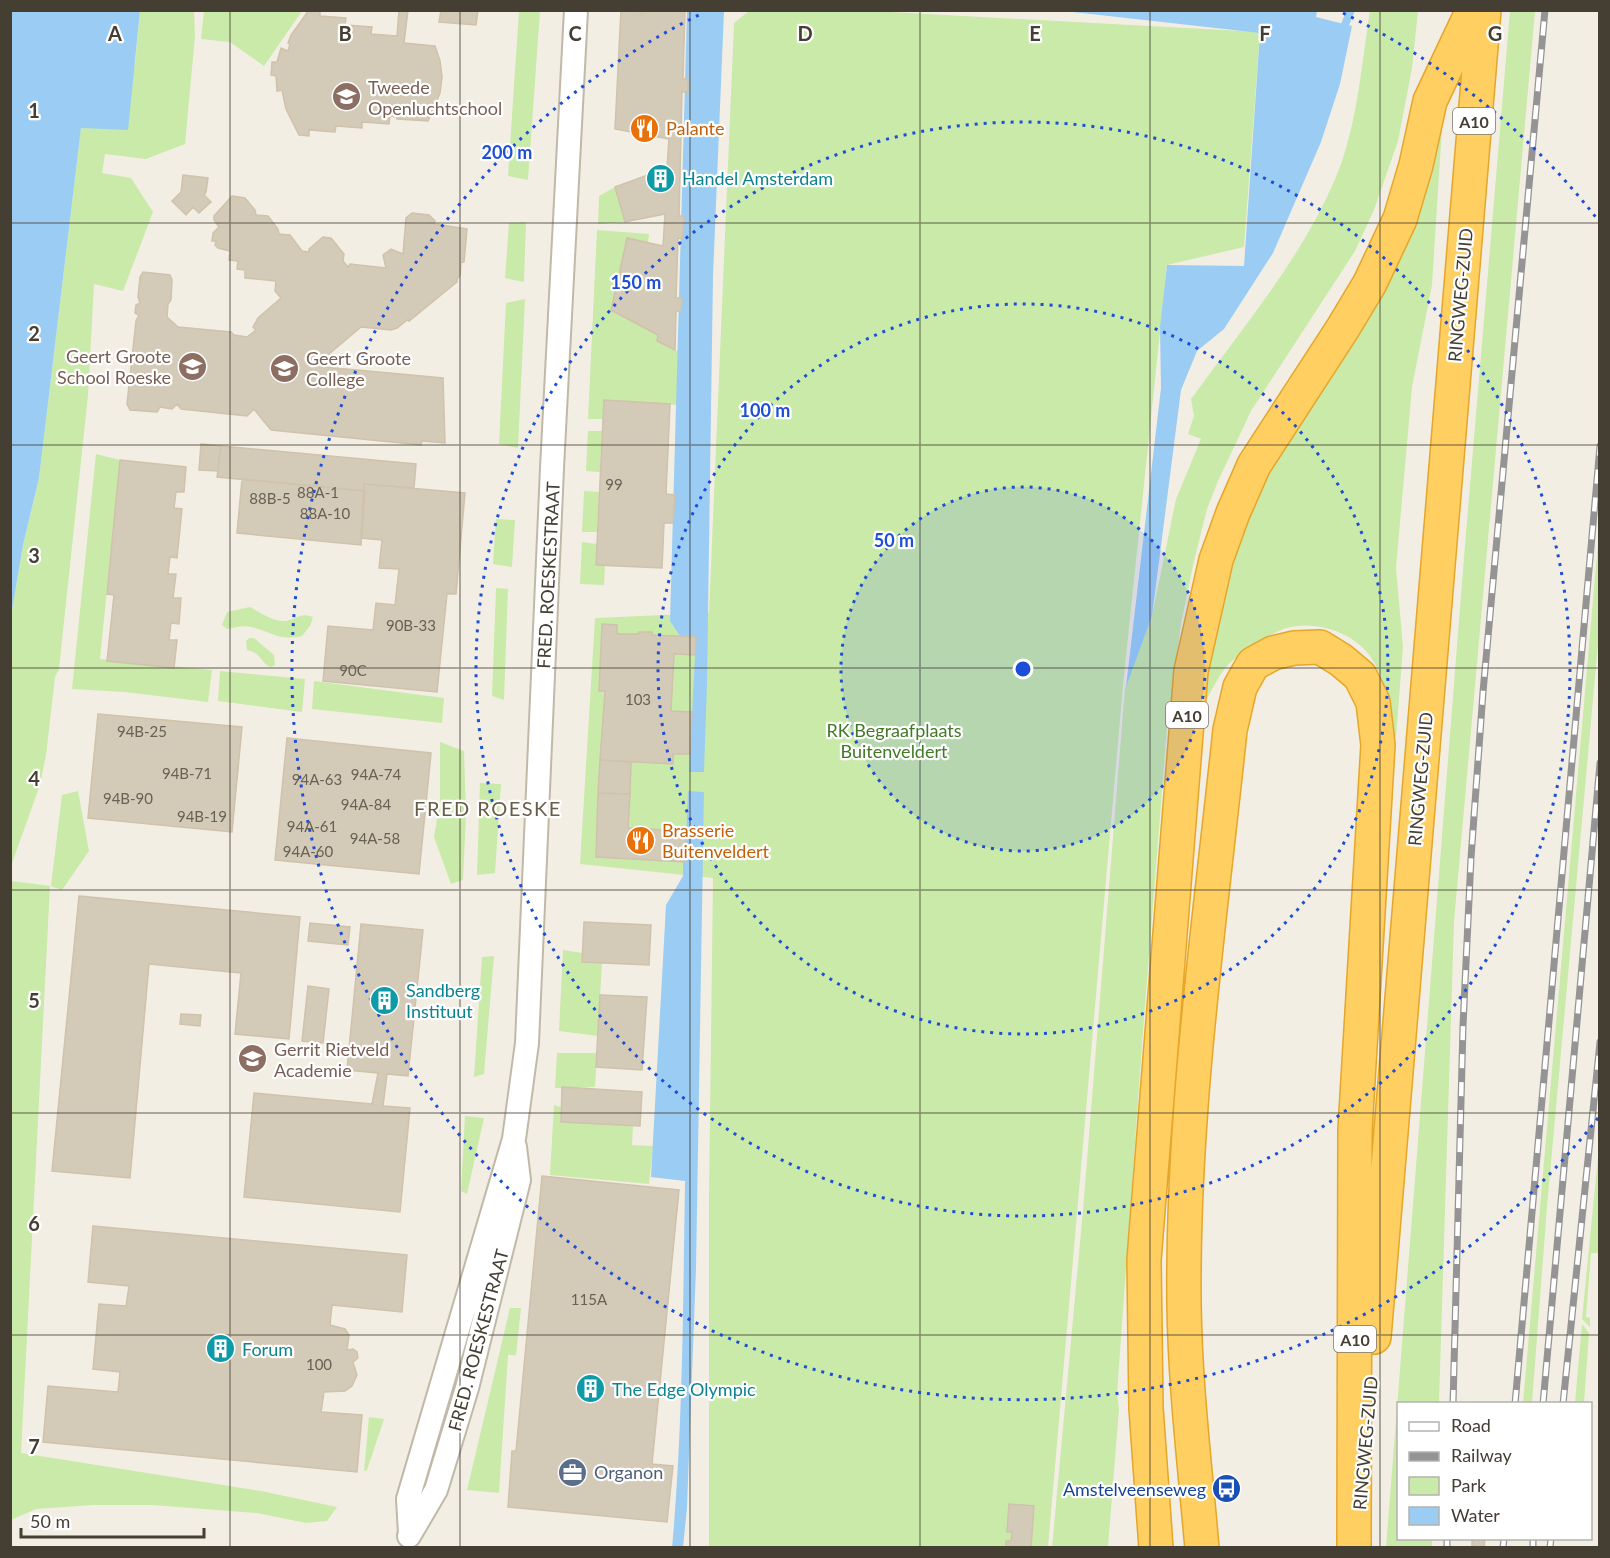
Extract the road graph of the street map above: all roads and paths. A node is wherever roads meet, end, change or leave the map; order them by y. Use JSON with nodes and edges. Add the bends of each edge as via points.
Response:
{"nodes":[{"id":1,"x":576,"y":10,"type":"edge"},
{"id":2,"x":1473,"y":10,"type":"edge"},
{"id":3,"x":1484,"y":10,"type":"edge"},
{"id":4,"x":408,"y":1541,"type":"edge"},
{"id":5,"x":1156,"y":1548,"type":"edge"},
{"id":6,"x":1202,"y":1548,"type":"edge"},
{"id":7,"x":1355,"y":1548,"type":"edge"}],
"edges":[{"from":1,"to":4,"type":"street","name":"FRED. ROESKESTRAAT","via":[[527,1043],[513,1139],[408,1499]]},
{"from":2,"to":5,"type":"highway","number":"A10","via":[[1430,101],[1400,219],[1375,272],[1254,465],[1233,513],[1216,560],[1191,671],[1144,1260],[1146,1408]]},
{"from":3,"to":7,"type":"highway","name":"RINGWEG-ZUID","number":"A10"},
{"from":6,"to":7,"type":"highway","number":"A10","via":[[1184,1304],[1188,1156],[1194,1064],[1230,730],[1240,687],[1253,664],[1273,653],[1311,647],[1327,651],[1360,676],[1372,702],[1378,745],[1355,1130]]}]}
